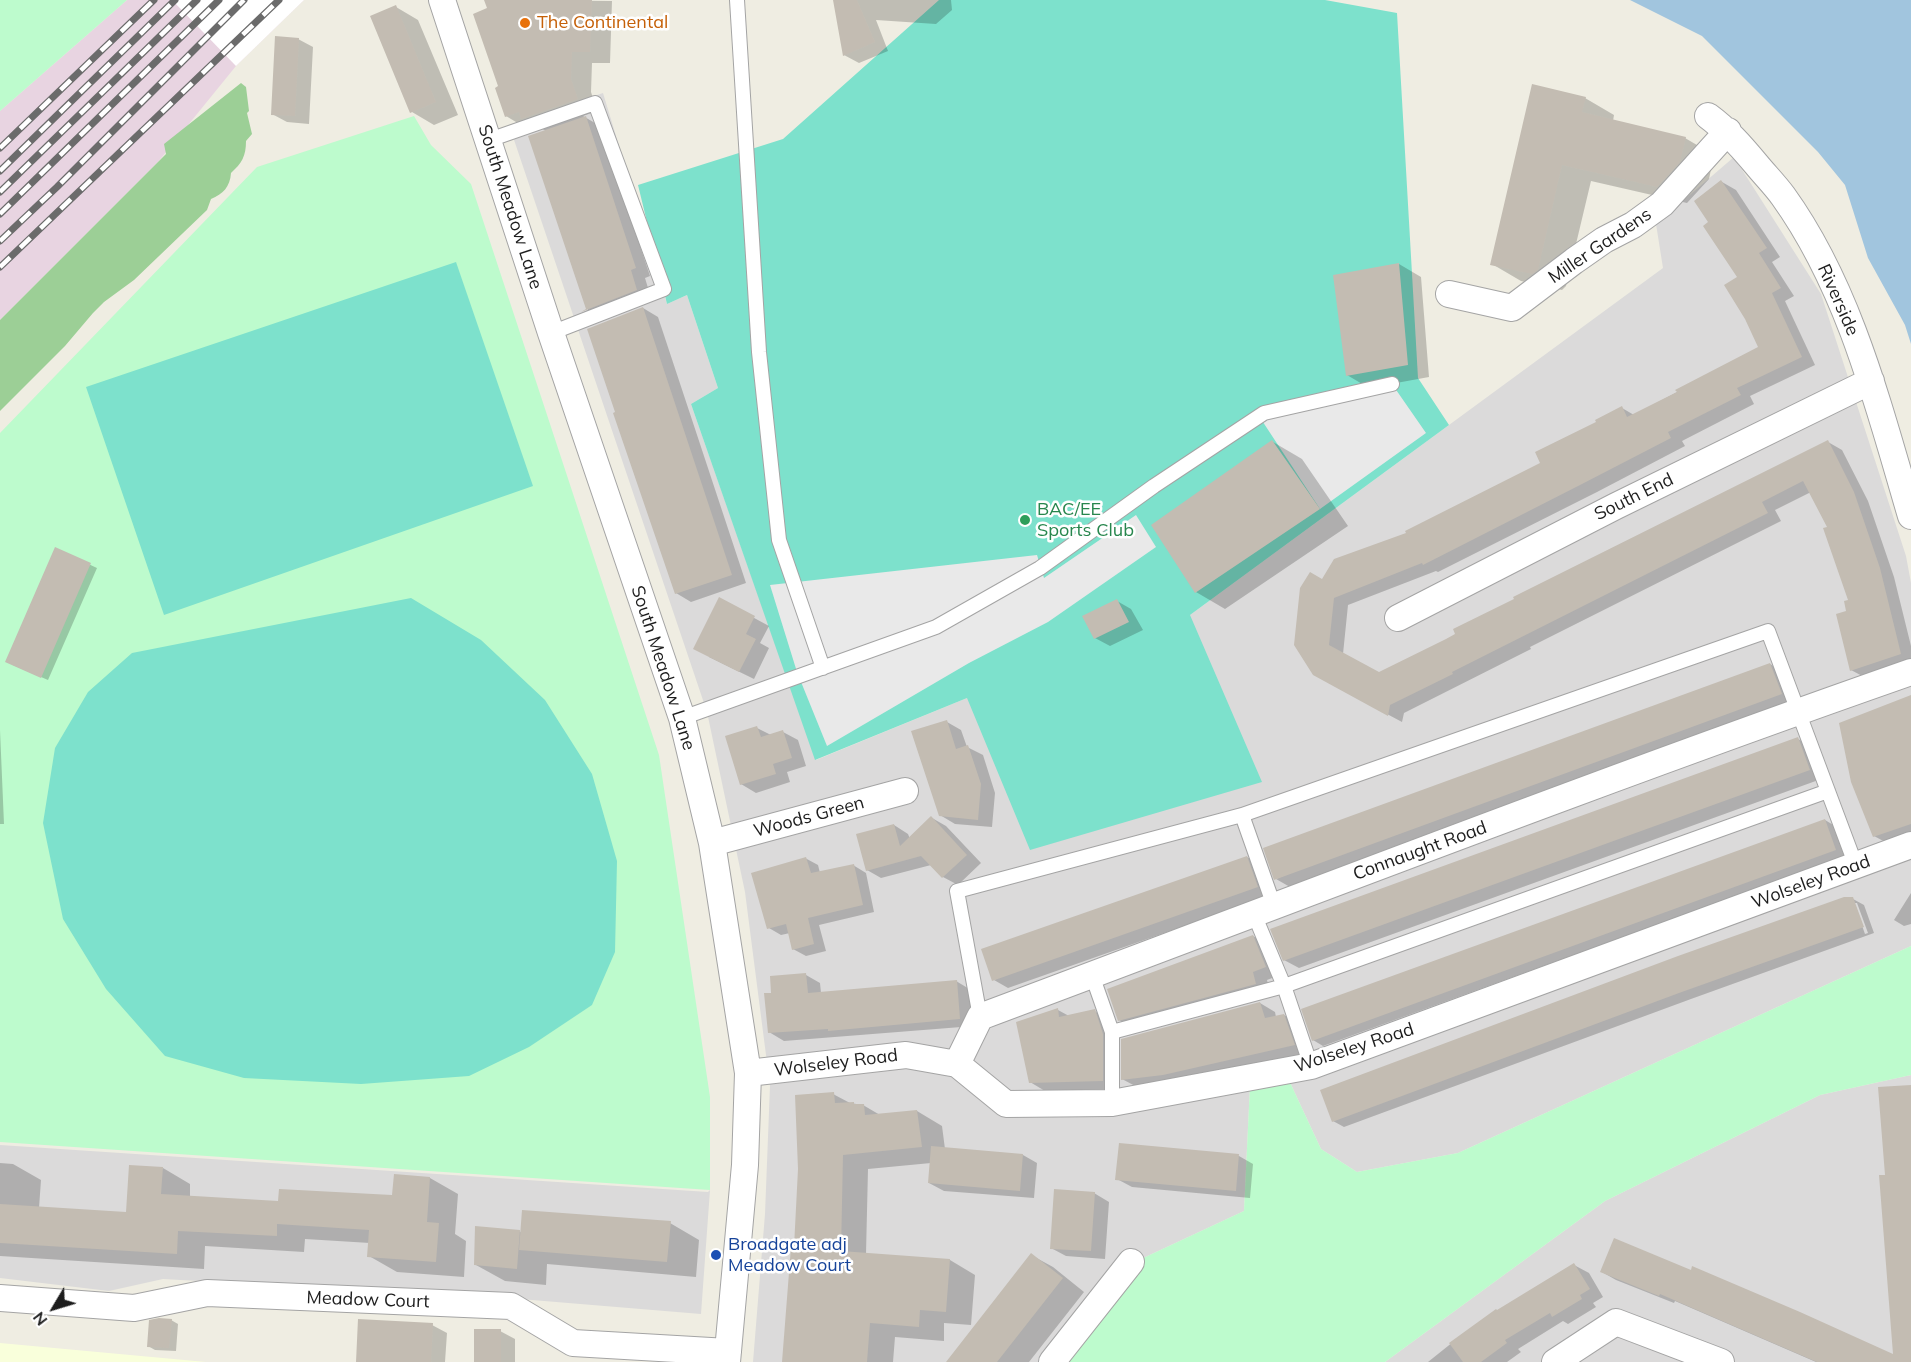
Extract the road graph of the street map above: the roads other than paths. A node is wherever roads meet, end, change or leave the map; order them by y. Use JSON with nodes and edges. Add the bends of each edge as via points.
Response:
{"nodes":[{"id":1,"x":442,"y":0,"type":"edge"},
{"id":2,"x":736,"y":0,"type":"edge"},
{"id":3,"x":1718,"y":124,"type":"joint"},
{"id":4,"x":489,"y":140,"type":"junction"},
{"id":5,"x":1449,"y":294,"type":"dead end"},
{"id":6,"x":551,"y":333,"type":"junction"},
{"id":7,"x":1871,"y":381,"type":"junction"},
{"id":8,"x":1392,"y":384,"type":"dead end"},
{"id":9,"x":1911,"y":516,"type":"edge"},
{"id":10,"x":1398,"y":618,"type":"dead end"},
{"id":11,"x":823,"y":668,"type":"junction"},
{"id":12,"x":1911,"y":672,"type":"edge"},
{"id":13,"x":1797,"y":712,"type":"junction"},
{"id":14,"x":682,"y":718,"type":"junction"},
{"id":15,"x":1828,"y":791,"type":"junction"},
{"id":16,"x":905,"y":792,"type":"dead end"},
{"id":17,"x":1242,"y":815,"type":"junction"},
{"id":18,"x":712,"y":843,"type":"junction"},
{"id":19,"x":1911,"y":845,"type":"edge"},
{"id":20,"x":1856,"y":866,"type":"junction"},
{"id":21,"x":1264,"y":910,"type":"junction"},
{"id":22,"x":1092,"y":975,"type":"junction"},
{"id":23,"x":1284,"y":986,"type":"junction"},
{"id":24,"x":980,"y":1017,"type":"junction"},
{"id":25,"x":1112,"y":1032,"type":"junction"},
{"id":26,"x":957,"y":1064,"type":"junction"},
{"id":27,"x":1311,"y":1066,"type":"junction"},
{"id":28,"x":748,"y":1073,"type":"junction"},
{"id":29,"x":1112,"y":1103,"type":"junction"},
{"id":30,"x":1131,"y":1262,"type":"dead end"},
{"id":31,"x":0,"y":1298,"type":"edge"},
{"id":32,"x":728,"y":1357,"type":"edge"},
{"id":33,"x":1052,"y":1362,"type":"edge"},
{"id":34,"x":1555,"y":1362,"type":"edge"},
{"id":35,"x":1721,"y":1362,"type":"edge"}],
"edges":[{"from":1,"to":4,"type":"street","name":"South Meadow Lane"},
{"from":2,"to":11,"type":"lane","via":[[759,352],[779,540]]},
{"from":3,"to":5,"type":"street","name":"Miller Gardens","via":[[1662,204],[1604,240],[1512,308]]},
{"from":3,"to":7,"type":"street","name":"Riverside","via":[[1782,195],[1809,237],[1840,301]]},
{"from":4,"to":6,"type":"street","name":"South Meadow Lane"},
{"from":4,"to":6,"type":"lane","via":[[595,104],[664,289]]},
{"from":6,"to":14,"type":"street","name":"South Meadow Lane"},
{"from":7,"to":9,"type":"street","name":"Riverside"},
{"from":7,"to":10,"type":"street","name":"South End"},
{"from":8,"to":11,"type":"lane","via":[[1264,413],[1040,568],[936,627]]},
{"from":11,"to":14,"type":"lane"},
{"from":12,"to":13,"type":"street","name":"Connaught Road"},
{"from":13,"to":15,"type":"lane"},
{"from":13,"to":17,"type":"lane","via":[[1768,632]]},
{"from":13,"to":21,"type":"street","name":"Connaught Road"},
{"from":14,"to":18,"type":"street","name":"South Meadow Lane"},
{"from":15,"to":20,"type":"lane"},
{"from":15,"to":23,"type":"lane"},
{"from":16,"to":18,"type":"street","name":"Woods Green"},
{"from":17,"to":21,"type":"lane"},
{"from":17,"to":24,"type":"lane","via":[[957,891]]},
{"from":18,"to":28,"type":"street","name":"South Meadow Lane"},
{"from":19,"to":20,"type":"street","name":"Wolseley Road"},
{"from":20,"to":27,"type":"street","name":"Wolseley Road"},
{"from":21,"to":22,"type":"street","name":"Connaught Road"},
{"from":21,"to":23,"type":"lane"},
{"from":22,"to":24,"type":"street","name":"Connaught Road"},
{"from":22,"to":25,"type":"lane"},
{"from":23,"to":25,"type":"lane"},
{"from":23,"to":27,"type":"lane"},
{"from":24,"to":26,"type":"street"},
{"from":25,"to":29,"type":"lane"},
{"from":26,"to":28,"type":"street","name":"Wolseley Road","via":[[906,1054]]},
{"from":26,"to":29,"type":"street","name":"Wolseley Road","via":[[1006,1104]]},
{"from":27,"to":29,"type":"street","name":"Wolseley Road"},
{"from":28,"to":32,"type":"street","name":"South Meadow Lane","via":[[745,1166]]},
{"from":30,"to":33,"type":"street"},
{"from":31,"to":32,"type":"street","name":"Meadow Court","via":[[134,1308],[207,1293],[511,1306],[573,1342]]},
{"from":34,"to":35,"type":"street","via":[[1616,1322]]}]}
